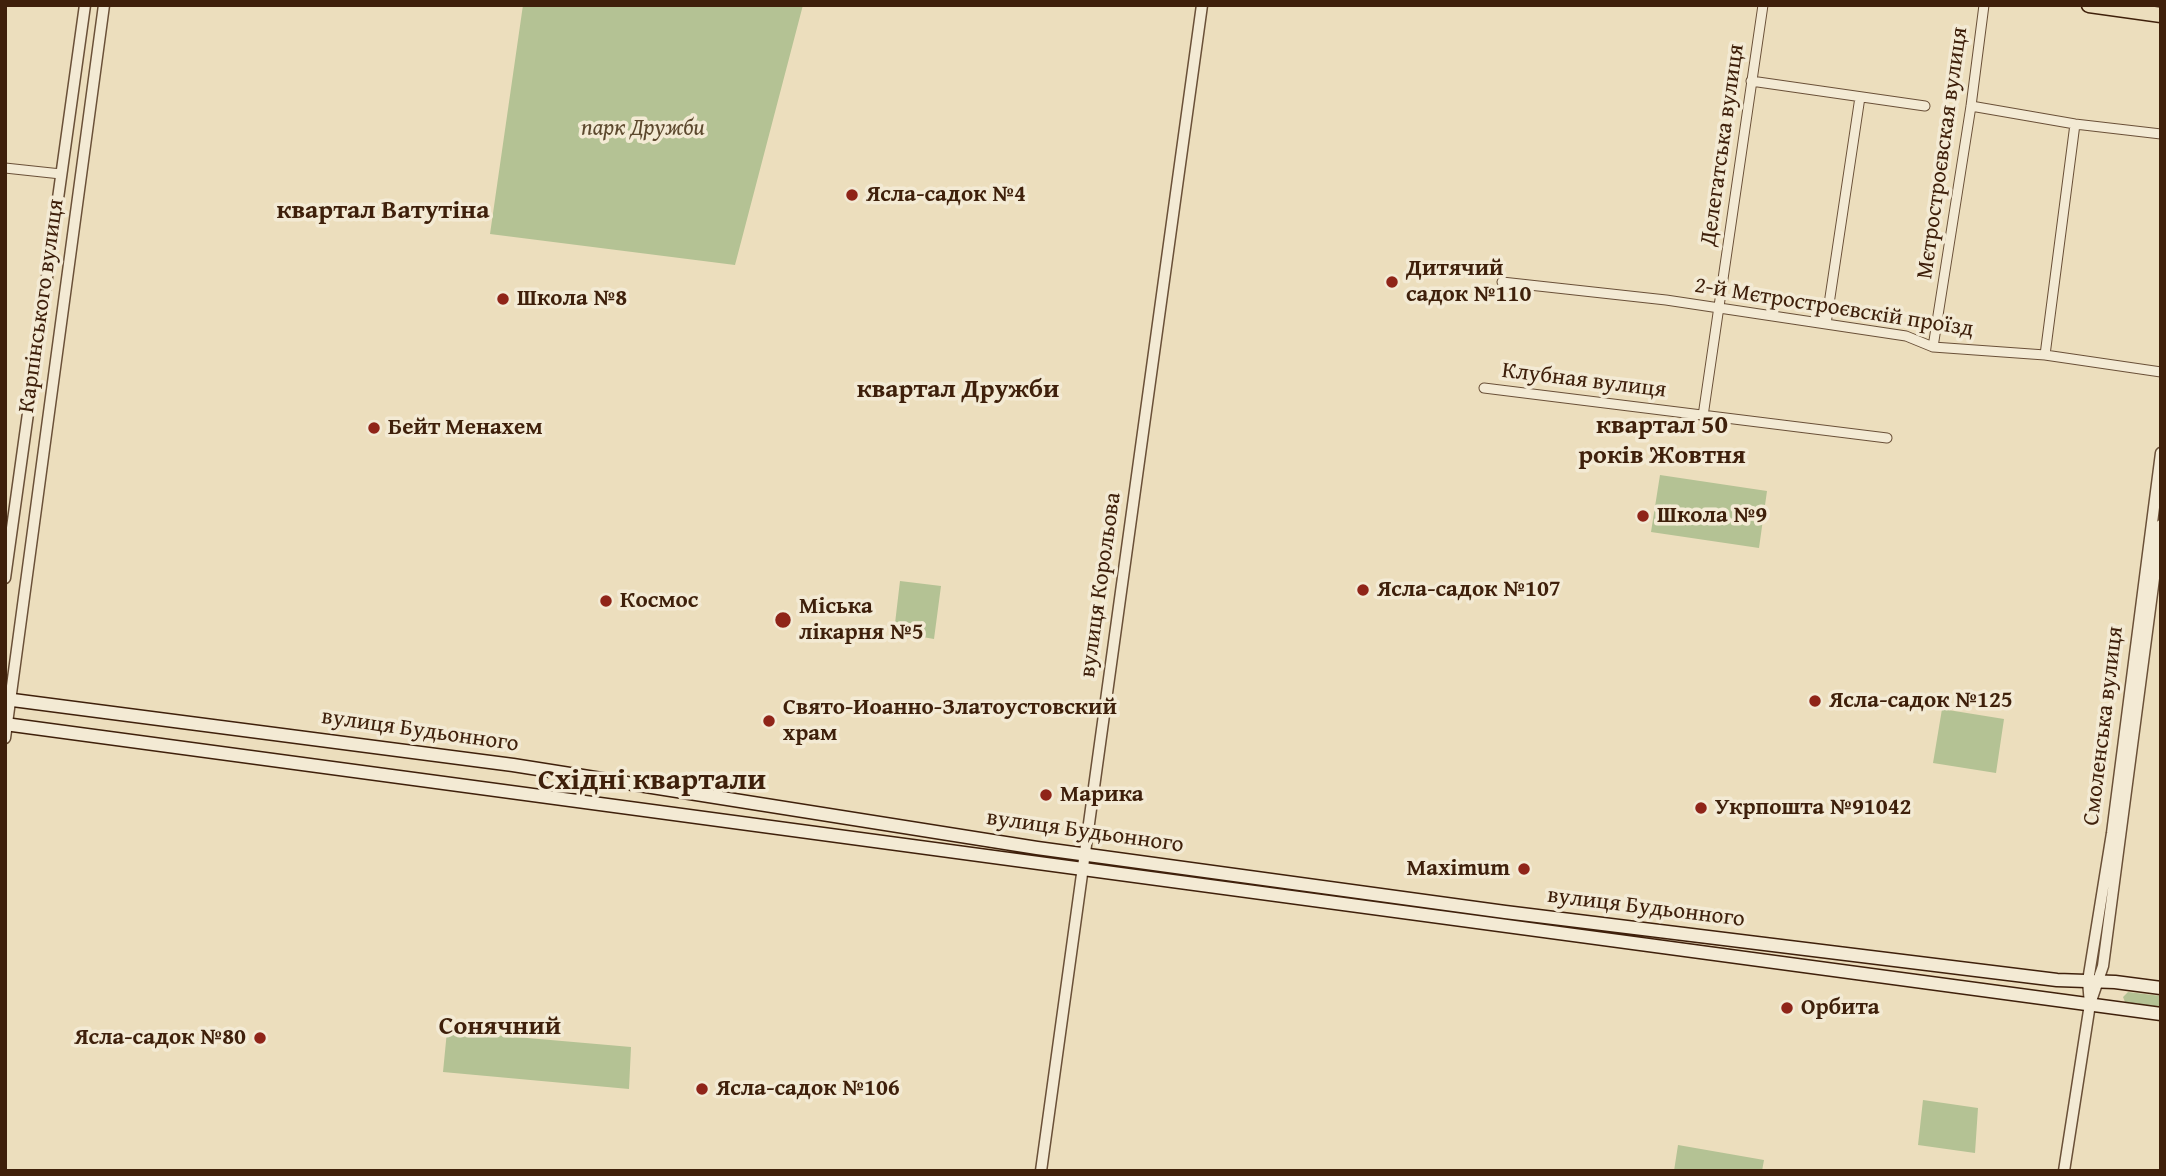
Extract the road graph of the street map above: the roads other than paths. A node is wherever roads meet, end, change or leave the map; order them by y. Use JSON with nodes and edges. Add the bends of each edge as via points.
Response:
{"nodes":[{"id":1,"x":85,"y":5,"type":"edge"},
{"id":2,"x":104,"y":5,"type":"edge"},
{"id":3,"x":1202,"y":5,"type":"edge"},
{"id":4,"x":1763,"y":5,"type":"edge"},
{"id":5,"x":1984,"y":5,"type":"edge"},
{"id":6,"x":2089,"y":5,"type":"edge"},
{"id":7,"x":2161,"y":15,"type":"edge"},
{"id":8,"x":1751,"y":80,"type":"junction"},
{"id":9,"x":1860,"y":97,"type":"junction"},
{"id":10,"x":1925,"y":106,"type":"dead end"},
{"id":11,"x":1971,"y":107,"type":"junction"},
{"id":12,"x":2075,"y":124,"type":"junction"},
{"id":13,"x":2161,"y":134,"type":"edge"},
{"id":14,"x":5,"y":168,"type":"edge"},
{"id":15,"x":61,"y":174,"type":"junction"},
{"id":16,"x":1502,"y":282,"type":"dead end"},
{"id":17,"x":1718,"y":309,"type":"junction"},
{"id":18,"x":1826,"y":324,"type":"junction"},
{"id":19,"x":1933,"y":347,"type":"junction"},
{"id":20,"x":2045,"y":355,"type":"junction"},
{"id":21,"x":2161,"y":372,"type":"edge"},
{"id":22,"x":1484,"y":388,"type":"dead end"},
{"id":23,"x":1703,"y":416,"type":"junction"},
{"id":24,"x":1887,"y":438,"type":"dead end"},
{"id":25,"x":2161,"y":453,"type":"edge"},
{"id":26,"x":2161,"y":525,"type":"edge"},
{"id":27,"x":5,"y":578,"type":"edge"},
{"id":28,"x":8,"y":699,"type":"edge"},
{"id":29,"x":6,"y":724,"type":"edge"},
{"id":30,"x":5,"y":738,"type":"edge"},
{"id":31,"x":1085,"y":854,"type":"junction"},
{"id":32,"x":1082,"y":871,"type":"junction"},
{"id":33,"x":2094,"y":982,"type":"junction"},
{"id":34,"x":2161,"y":988,"type":"edge"},
{"id":35,"x":2090,"y":1004,"type":"junction"},
{"id":36,"x":2161,"y":1014,"type":"edge"},
{"id":37,"x":1041,"y":1171,"type":"edge"},
{"id":38,"x":2064,"y":1171,"type":"edge"}],
"edges":[{"from":1,"to":15,"type":"street","name":"Карпінського вулиця"},
{"from":2,"to":28,"type":"street","name":"Карпінського вулиця"},
{"from":3,"to":31,"type":"street","name":"вулиця Корольова"},
{"from":4,"to":8,"type":"street","name":"Делегатська вулиця"},
{"from":5,"to":11,"type":"street","name":"Мєтростроєвская вулиця"},
{"from":6,"to":7,"type":"main road"},
{"from":8,"to":9,"type":"street"},
{"from":8,"to":17,"type":"street","name":"Делегатська вулиця"},
{"from":9,"to":10,"type":"street"},
{"from":9,"to":18,"type":"street"},
{"from":11,"to":12,"type":"street"},
{"from":11,"to":19,"type":"street","name":"Мєтростроєвская вулиця"},
{"from":12,"to":13,"type":"street"},
{"from":12,"to":20,"type":"street"},
{"from":14,"to":15,"type":"street"},
{"from":15,"to":27,"type":"street","name":"Карпінського вулиця"},
{"from":16,"to":17,"type":"street","name":"2-й Мєтростроєвскій проїзд"},
{"from":17,"to":18,"type":"street","name":"2-й Мєтростроєвскій проїзд"},
{"from":17,"to":23,"type":"street","name":"Делегатська вулиця"},
{"from":18,"to":19,"type":"street","name":"2-й Мєтростроєвскій проїзд","via":[[1906,336]]},
{"from":19,"to":20,"type":"street","name":"2-й Мєтростроєвскій проїзд"},
{"from":20,"to":21,"type":"street","name":"2-й Мєтростроєвскій проїзд"},
{"from":22,"to":23,"type":"street","name":"Клубная вулиця"},
{"from":23,"to":24,"type":"street","name":"Клубная вулиця"},
{"from":25,"to":33,"type":"street","name":"Смоленська вулиця"},
{"from":26,"to":33,"type":"street","name":"Смоленська вулиця"},
{"from":28,"to":29,"type":"street","name":"Карпінського вулиця"},
{"from":28,"to":31,"type":"main road","name":"вулиця Будьонного","via":[[513,765]]},
{"from":29,"to":30,"type":"street","name":"Карпінського вулиця"},
{"from":29,"to":32,"type":"main road","name":"вулиця Будьонного"},
{"from":31,"to":32,"type":"street","name":"вулиця Корольова"},
{"from":31,"to":33,"type":"main road","name":"вулиця Будьонного","via":[[1505,912]]},
{"from":32,"to":35,"type":"main road","name":"вулиця Будьонного"},
{"from":32,"to":37,"type":"street","name":"вулиця Корольова"},
{"from":33,"to":34,"type":"main road","name":"вулиця Будьонного"},
{"from":33,"to":35,"type":"street","name":"Смоленська вулиця"},
{"from":35,"to":36,"type":"main road","name":"вулиця Будьонного"},
{"from":35,"to":38,"type":"street","name":"Смоленська вулиця"}]}
